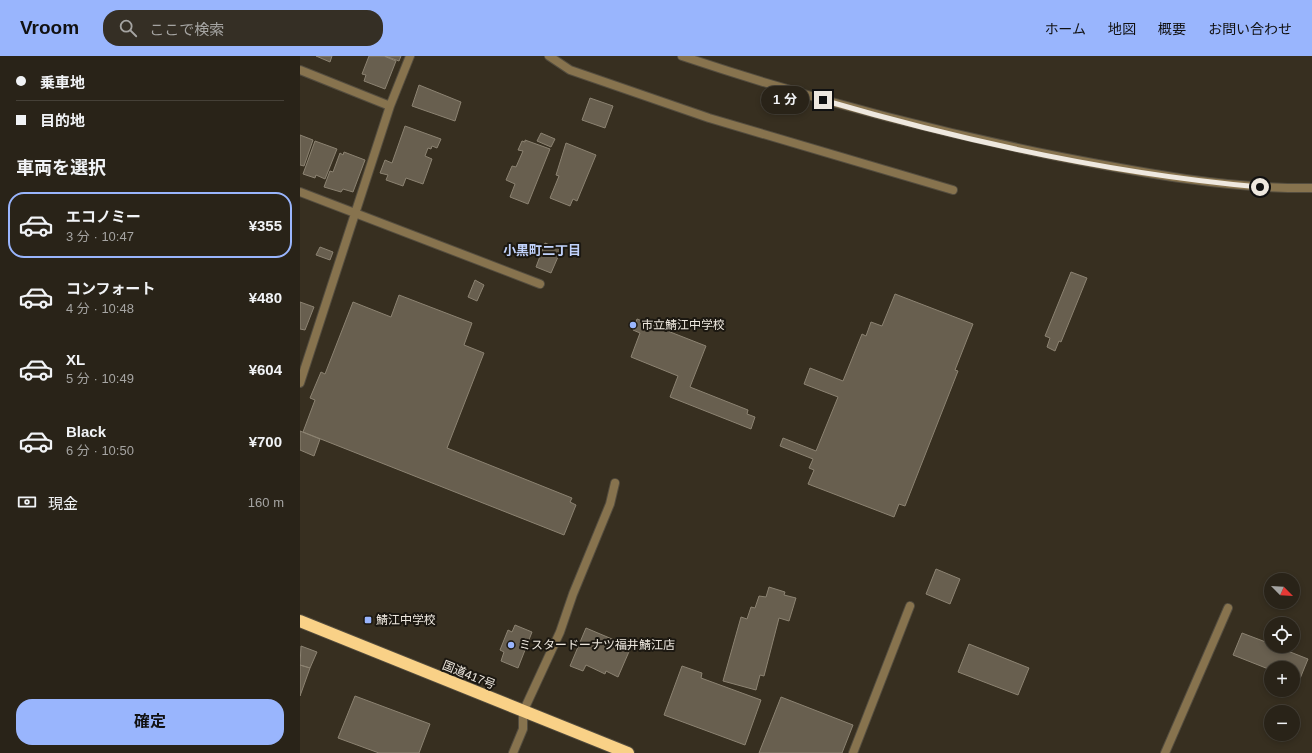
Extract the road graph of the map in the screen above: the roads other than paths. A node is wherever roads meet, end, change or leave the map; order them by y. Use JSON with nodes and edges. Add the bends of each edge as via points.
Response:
{"nodes":[{"id":1,"x":410,"y":56,"type":"edge"},
{"id":2,"x":548,"y":56,"type":"edge"},
{"id":3,"x":682,"y":56,"type":"edge"},
{"id":4,"x":300,"y":70,"type":"edge"},
{"id":5,"x":390,"y":106,"type":"junction"},
{"id":6,"x":1312,"y":188,"type":"edge"},
{"id":7,"x":953,"y":190,"type":"dead end"},
{"id":8,"x":300,"y":192,"type":"edge"},
{"id":9,"x":356,"y":213,"type":"junction"},
{"id":10,"x":540,"y":284,"type":"dead end"},
{"id":11,"x":300,"y":383,"type":"edge"},
{"id":12,"x":615,"y":483,"type":"dead end"},
{"id":13,"x":910,"y":606,"type":"dead end"},
{"id":14,"x":1228,"y":608,"type":"dead end"},
{"id":15,"x":300,"y":621,"type":"edge"},
{"id":16,"x":523,"y":712,"type":"junction"},
{"id":17,"x":513,"y":753,"type":"edge"},
{"id":18,"x":628,"y":753,"type":"edge"},
{"id":19,"x":853,"y":753,"type":"edge"},
{"id":20,"x":1165,"y":753,"type":"edge"}],
"edges":[{"from":1,"to":5,"type":"street"},
{"from":2,"to":7,"type":"street","via":[[570,70],[709,118]]},
{"from":3,"to":6,"type":"street","via":[[852,109],[981,141],[1121,169],[1203,182],[1274,189]]},
{"from":4,"to":5,"type":"street"},
{"from":5,"to":9,"type":"street"},
{"from":8,"to":9,"type":"street"},
{"from":9,"to":10,"type":"street"},
{"from":9,"to":11,"type":"street"},
{"from":12,"to":16,"type":"street","via":[[610,504],[560,632]]},
{"from":13,"to":19,"type":"street"},
{"from":14,"to":20,"type":"street"},
{"from":15,"to":16,"type":"highway","name":"国道417号"},
{"from":16,"to":17,"type":"street","via":[[522,729]]},
{"from":16,"to":18,"type":"highway","name":"国道417号"}]}
